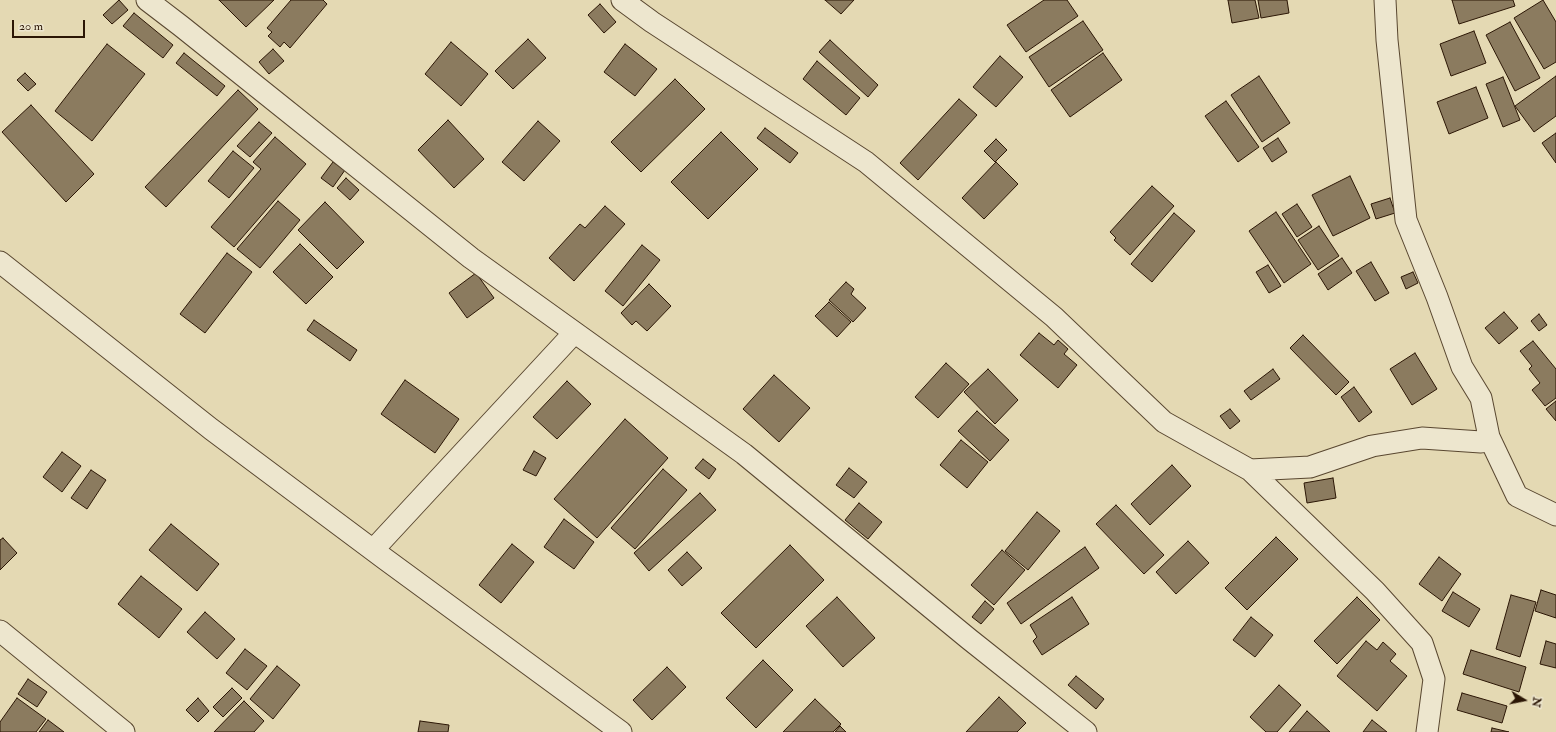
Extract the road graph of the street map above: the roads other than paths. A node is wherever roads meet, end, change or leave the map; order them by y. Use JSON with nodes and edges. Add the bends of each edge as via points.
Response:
{"nodes":[{"id":1,"x":146,"y":0,"type":"edge"},
{"id":2,"x":622,"y":0,"type":"edge"},
{"id":3,"x":1385,"y":0,"type":"edge"},
{"id":4,"x":0,"y":262,"type":"edge"},
{"id":5,"x":574,"y":333,"type":"junction"},
{"id":6,"x":1488,"y":437,"type":"junction"},
{"id":7,"x":1250,"y":470,"type":"junction"},
{"id":8,"x":1556,"y":515,"type":"edge"},
{"id":9,"x":373,"y":550,"type":"junction"},
{"id":10,"x":0,"y":631,"type":"edge"},
{"id":11,"x":124,"y":732,"type":"edge"},
{"id":12,"x":621,"y":732,"type":"edge"},
{"id":13,"x":1086,"y":732,"type":"edge"},
{"id":14,"x":1427,"y":732,"type":"edge"}],
"edges":[{"from":1,"to":5,"type":"street","via":[[471,258]]},
{"from":2,"to":7,"type":"street","via":[[866,162],[1054,317],[1164,422]]},
{"from":3,"to":6,"type":"street","via":[[1406,220],[1462,367],[1481,398]]},
{"from":4,"to":9,"type":"street","via":[[211,430]]},
{"from":5,"to":9,"type":"street"},
{"from":5,"to":13,"type":"street","via":[[744,454]]},
{"from":6,"to":7,"type":"street","via":[[1481,442],[1422,438],[1372,446],[1310,467]]},
{"from":6,"to":8,"type":"street","via":[[1517,496]]},
{"from":7,"to":14,"type":"street","via":[[1375,591],[1422,643],[1434,679]]},
{"from":9,"to":12,"type":"street"},
{"from":10,"to":11,"type":"street"}]}
